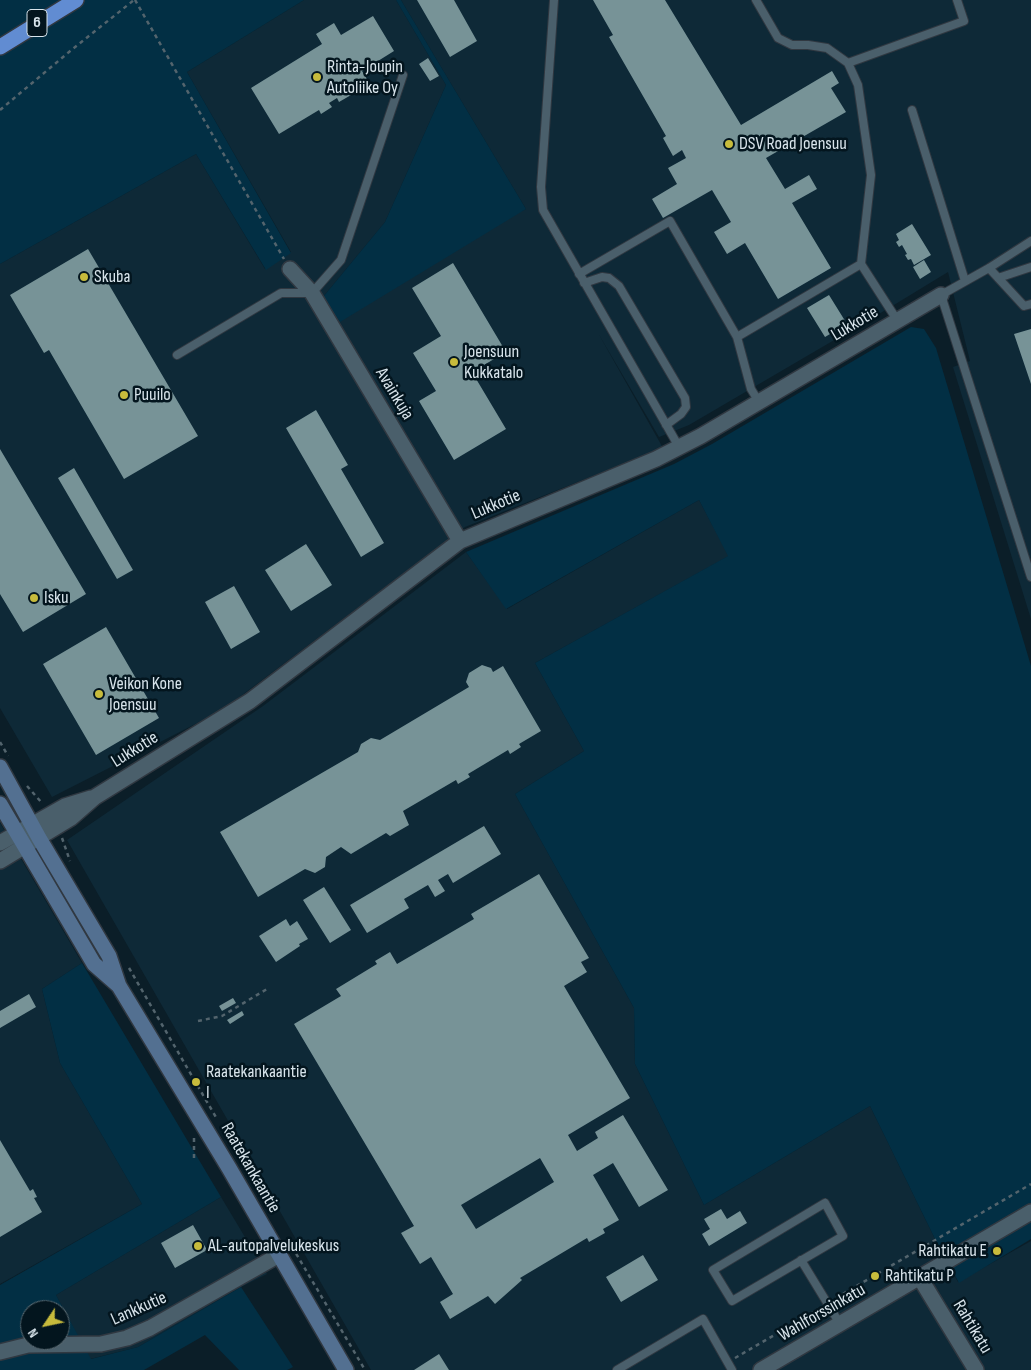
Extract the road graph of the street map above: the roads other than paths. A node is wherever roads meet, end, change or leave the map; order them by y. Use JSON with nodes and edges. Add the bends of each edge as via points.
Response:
{"nodes":[{"id":1,"x":554,"y":0,"type":"edge"},
{"id":2,"x":756,"y":0,"type":"edge"},
{"id":3,"x":957,"y":0,"type":"edge"},
{"id":4,"x":68,"y":2,"type":"edge"},
{"id":5,"x":0,"y":47,"type":"edge"},
{"id":6,"x":848,"y":63,"type":"junction"},
{"id":7,"x":403,"y":75,"type":"dead end"},
{"id":8,"x":912,"y":110,"type":"dead end"},
{"id":9,"x":1031,"y":241,"type":"edge"},
{"id":10,"x":861,"y":264,"type":"junction"},
{"id":11,"x":1031,"y":267,"type":"edge"},
{"id":12,"x":989,"y":268,"type":"junction"},
{"id":13,"x":290,"y":269,"type":"road end"},
{"id":14,"x":579,"y":274,"type":"junction"},
{"id":15,"x":998,"y":278,"type":"junction"},
{"id":16,"x":965,"y":281,"type":"junction"},
{"id":17,"x":584,"y":283,"type":"junction"},
{"id":18,"x":312,"y":293,"type":"junction"},
{"id":19,"x":941,"y":295,"type":"junction"},
{"id":20,"x":1031,"y":304,"type":"edge"},
{"id":21,"x":897,"y":320,"type":"junction"},
{"id":22,"x":737,"y":336,"type":"junction"},
{"id":23,"x":177,"y":355,"type":"dead end"},
{"id":24,"x":759,"y":402,"type":"junction"},
{"id":25,"x":666,"y":425,"type":"junction"},
{"id":26,"x":679,"y":447,"type":"junction"},
{"id":27,"x":460,"y":541,"type":"junction"},
{"id":28,"x":1031,"y":577,"type":"edge"},
{"id":29,"x":0,"y":767,"type":"edge"},
{"id":30,"x":0,"y":804,"type":"edge"},
{"id":31,"x":52,"y":821,"type":"junction"},
{"id":32,"x":32,"y":824,"type":"junction"},
{"id":33,"x":17,"y":833,"type":"junction"},
{"id":34,"x":39,"y":838,"type":"junction"},
{"id":35,"x":0,"y":843,"type":"edge"},
{"id":36,"x":26,"y":847,"type":"junction"},
{"id":37,"x":0,"y":861,"type":"edge"},
{"id":38,"x":119,"y":986,"type":"junction"},
{"id":39,"x":1031,"y":1212,"type":"edge"},
{"id":40,"x":279,"y":1254,"type":"junction"},
{"id":41,"x":801,"y":1260,"type":"junction"},
{"id":42,"x":920,"y":1278,"type":"junction"},
{"id":43,"x":840,"y":1324,"type":"junction"},
{"id":44,"x":0,"y":1352,"type":"edge"},
{"id":45,"x":346,"y":1370,"type":"edge"},
{"id":46,"x":617,"y":1370,"type":"edge"},
{"id":47,"x":732,"y":1370,"type":"edge"},
{"id":48,"x":761,"y":1370,"type":"edge"},
{"id":49,"x":976,"y":1370,"type":"edge"}],
"edges":[{"from":1,"to":14,"type":"lane","via":[[541,187],[543,210]]},
{"from":2,"to":6,"type":"lane","via":[[778,38],[792,45],[827,48]]},
{"from":3,"to":6,"type":"lane","via":[[964,21]]},
{"from":4,"to":5,"type":"highway","number":"6"},
{"from":6,"to":10,"type":"lane","via":[[858,86],[871,176]]},
{"from":7,"to":18,"type":"lane","via":[[341,260]]},
{"from":8,"to":16,"type":"lane"},
{"from":9,"to":12,"type":"lane"},
{"from":10,"to":21,"type":"lane"},
{"from":10,"to":22,"type":"lane"},
{"from":11,"to":15,"type":"lane"},
{"from":12,"to":15,"type":"lane"},
{"from":12,"to":16,"type":"lane"},
{"from":13,"to":18,"type":"street","name":"Avainkuja"},
{"from":14,"to":17,"type":"lane"},
{"from":14,"to":22,"type":"lane","via":[[670,221]]},
{"from":15,"to":20,"type":"lane","via":[[1024,306]]},
{"from":16,"to":19,"type":"lane"},
{"from":17,"to":25,"type":"lane"},
{"from":17,"to":25,"type":"lane","via":[[602,277],[619,286],[685,398],[686,407]]},
{"from":18,"to":23,"type":"lane","via":[[281,293]]},
{"from":18,"to":27,"type":"street","name":"Avainkuja"},
{"from":19,"to":21,"type":"street","name":"Lukkotie"},
{"from":19,"to":28,"type":"lane"},
{"from":21,"to":24,"type":"street","name":"Lukkotie"},
{"from":22,"to":24,"type":"lane","via":[[751,389]]},
{"from":24,"to":26,"type":"street","name":"Lukkotie"},
{"from":25,"to":26,"type":"lane"},
{"from":26,"to":27,"type":"street","name":"Lukkotie"},
{"from":27,"to":31,"type":"street","name":"Lukkotie","via":[[250,701],[95,797],[65,806]]},
{"from":29,"to":32,"type":"main road"},
{"from":30,"to":33,"type":"main road","name":"Raatekankaantie"},
{"from":31,"to":32,"type":"street"},
{"from":31,"to":34,"type":"street"},
{"from":32,"to":33,"type":"street"},
{"from":32,"to":34,"type":"main road","name":"Raatekankaantie"},
{"from":33,"to":35,"type":"street"},
{"from":33,"to":36,"type":"main road","name":"Raatekankaantie"},
{"from":34,"to":36,"type":"street"},
{"from":34,"to":38,"type":"main road","name":"Raatekankaantie","via":[[109,956]]},
{"from":36,"to":37,"type":"street"},
{"from":36,"to":38,"type":"main road","name":"Raatekankaantie","via":[[94,964]]},
{"from":38,"to":40,"type":"main road","name":"Raatekankaantie"},
{"from":39,"to":42,"type":"street","name":"Wahlforssinkatu"},
{"from":40,"to":44,"type":"street","name":"Lankkutie","via":[[128,1338],[101,1344],[28,1345]]},
{"from":40,"to":45,"type":"main road","name":"Raatekankaantie"},
{"from":41,"to":41,"type":"lane","via":[[843,1236],[825,1203],[714,1270],[732,1301]]},
{"from":41,"to":43,"type":"lane"},
{"from":42,"to":43,"type":"street","name":"Wahlforssinkatu"},
{"from":42,"to":49,"type":"street","name":"Rahtikatu"},
{"from":43,"to":48,"type":"street","name":"Wahlforssinkatu"},
{"from":46,"to":47,"type":"lane","via":[[703,1319]]}]}
